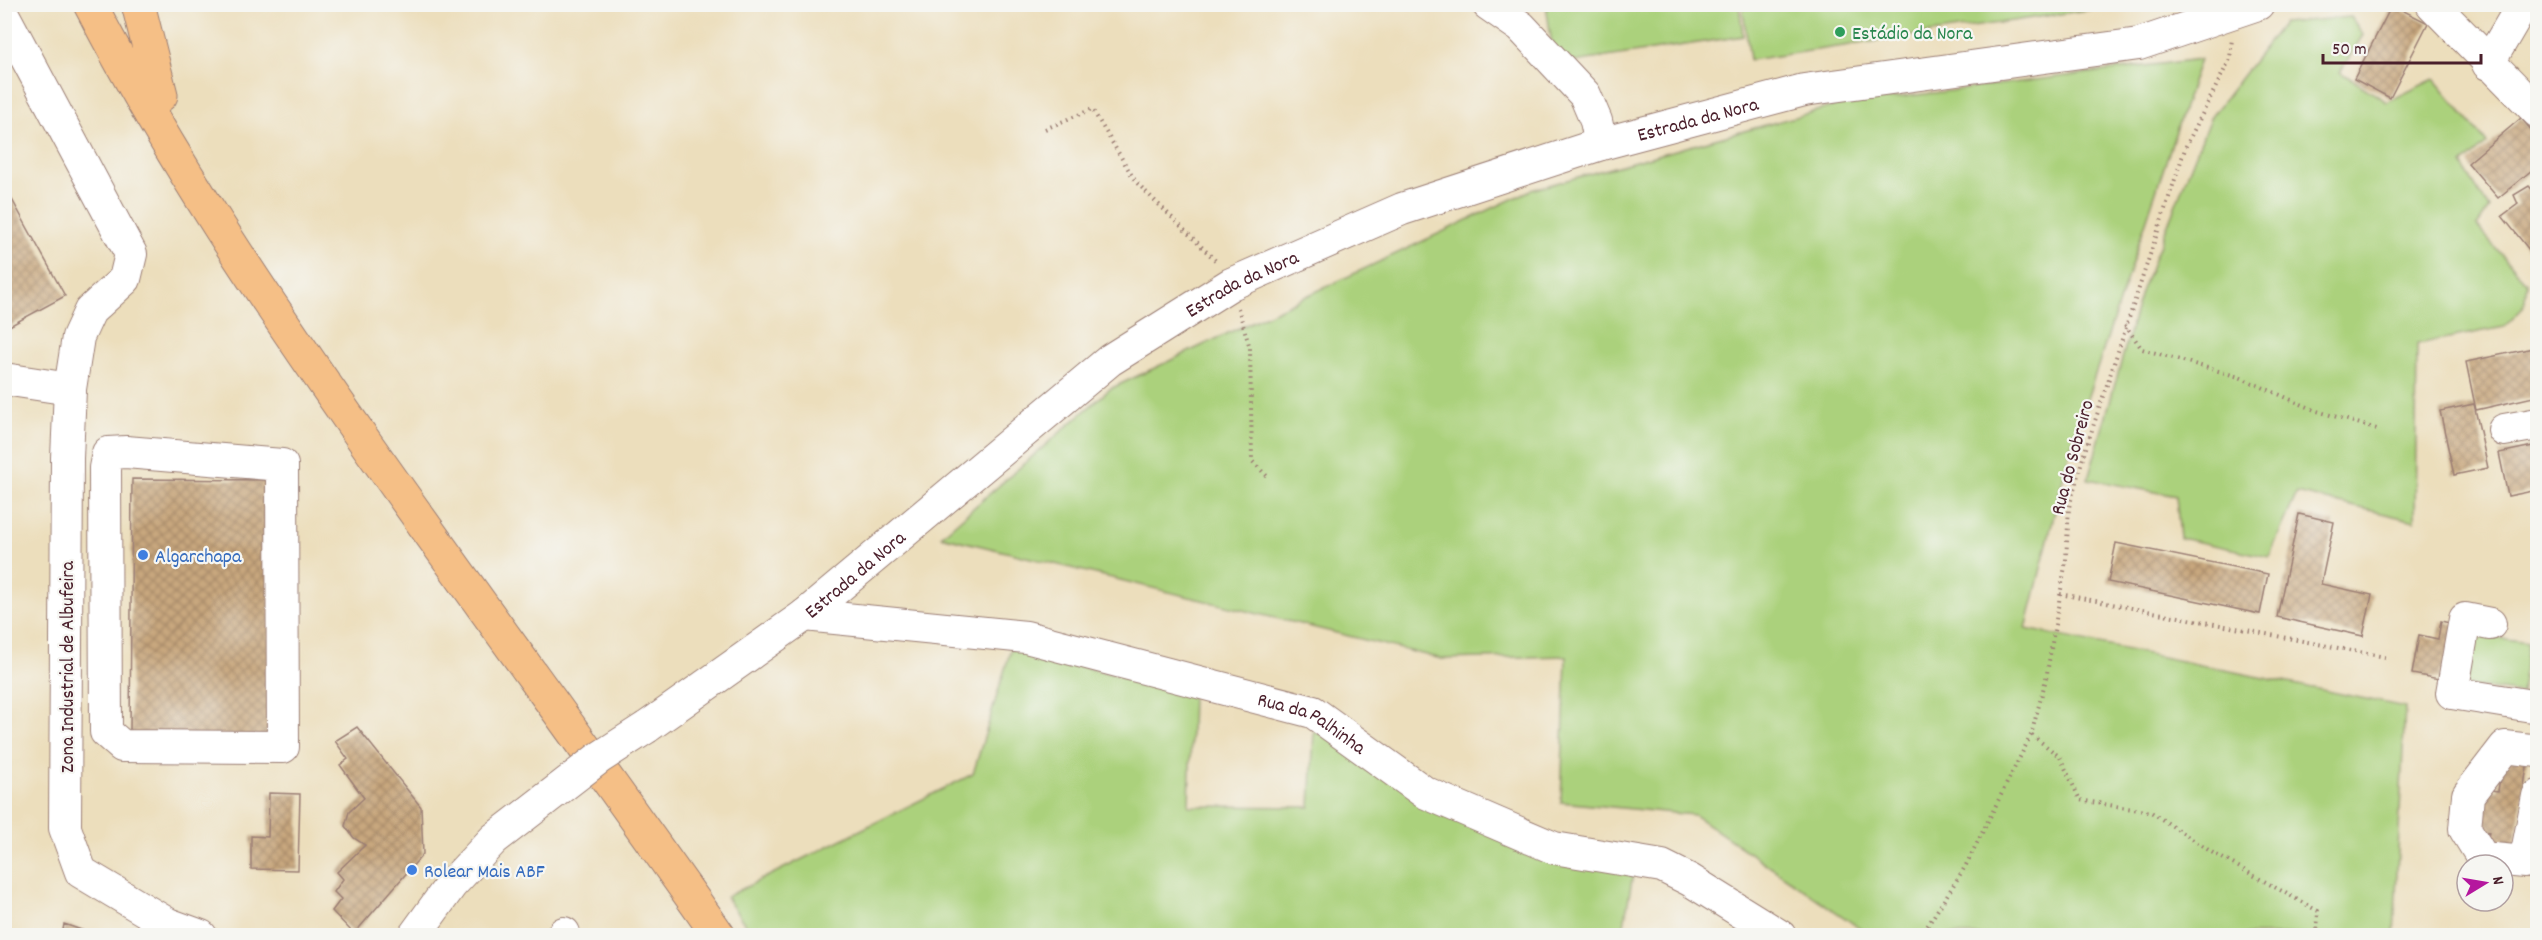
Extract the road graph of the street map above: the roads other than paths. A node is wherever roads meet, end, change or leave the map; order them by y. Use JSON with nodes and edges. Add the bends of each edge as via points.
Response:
{"nodes":[{"id":1,"x":90,"y":4,"type":"edge"},
{"id":2,"x":109,"y":4,"type":"edge"},
{"id":3,"x":138,"y":4,"type":"edge"},
{"id":4,"x":1488,"y":4,"type":"edge"},
{"id":5,"x":2432,"y":4,"type":"edge"},
{"id":6,"x":2523,"y":4,"type":"edge"},
{"id":7,"x":2245,"y":9,"type":"edge"},
{"id":8,"x":4,"y":16,"type":"edge"},
{"id":9,"x":2488,"y":64,"type":"junction"},
{"id":10,"x":160,"y":95,"type":"junction"},
{"id":11,"x":2538,"y":112,"type":"edge"},
{"id":12,"x":1601,"y":144,"type":"junction"},
{"id":13,"x":4,"y":380,"type":"edge"},
{"id":14,"x":70,"y":389,"type":"junction"},
{"id":15,"x":2538,"y":424,"type":"edge"},
{"id":16,"x":2505,"y":430,"type":"dead end"},
{"id":17,"x":67,"y":458,"type":"junction"},
{"id":18,"x":105,"y":468,"type":"junction"},
{"id":19,"x":805,"y":615,"type":"junction"},
{"id":20,"x":2490,"y":624,"type":"dead end"},
{"id":21,"x":2538,"y":707,"type":"edge"},
{"id":22,"x":2538,"y":751,"type":"edge"},
{"id":23,"x":2538,"y":796,"type":"edge"},
{"id":24,"x":643,"y":828,"type":"junction"},
{"id":25,"x":201,"y":936,"type":"edge"},
{"id":26,"x":414,"y":936,"type":"edge"},
{"id":27,"x":719,"y":936,"type":"edge"},
{"id":28,"x":1780,"y":936,"type":"edge"}],
"edges":[{"from":1,"to":24,"type":"main road","via":[[122,66],[219,227],[472,594]]},
{"from":2,"to":10,"type":"main road"},
{"from":3,"to":10,"type":"main road"},
{"from":4,"to":12,"type":"street","via":[[1521,27],[1585,95]]},
{"from":5,"to":9,"type":"street"},
{"from":6,"to":9,"type":"street"},
{"from":7,"to":12,"type":"street","name":"Estrada da Nora","via":[[2139,44],[1804,90]]},
{"from":8,"to":14,"type":"street","name":"Zona Industrial de Albufeira","via":[[131,254],[125,279],[90,312],[78,336]]},
{"from":9,"to":11,"type":"street"},
{"from":10,"to":24,"type":"main road","via":[[288,298],[505,616]]},
{"from":12,"to":19,"type":"street","name":"Estrada da Nora","via":[[1402,209],[1231,284],[1110,360]]},
{"from":13,"to":14,"type":"street"},
{"from":14,"to":17,"type":"street","name":"Zona Industrial de Albufeira"},
{"from":15,"to":16,"type":"street"},
{"from":17,"to":18,"type":"street"},
{"from":17,"to":25,"type":"street","name":"Zona Industrial de Albufeira","via":[[65,828],[81,872],[168,924]]},
{"from":18,"to":18,"type":"street","via":[[106,732],[122,746],[283,747],[282,465],[126,452],[108,453]]},
{"from":19,"to":26,"type":"street","name":"Estrada da Nora","bridge":true,"via":[[599,758],[494,839],[451,885]]},
{"from":19,"to":28,"type":"street","name":"Rua da Palhinha","via":[[1026,637],[1312,712],[1424,792],[1554,848],[1662,866]]},
{"from":20,"to":21,"type":"street","via":[[2465,619],[2452,693]]},
{"from":22,"to":23,"type":"street","via":[[2505,747],[2468,795],[2465,829],[2483,858],[2525,862]]},
{"from":24,"to":27,"type":"main road"}]}
